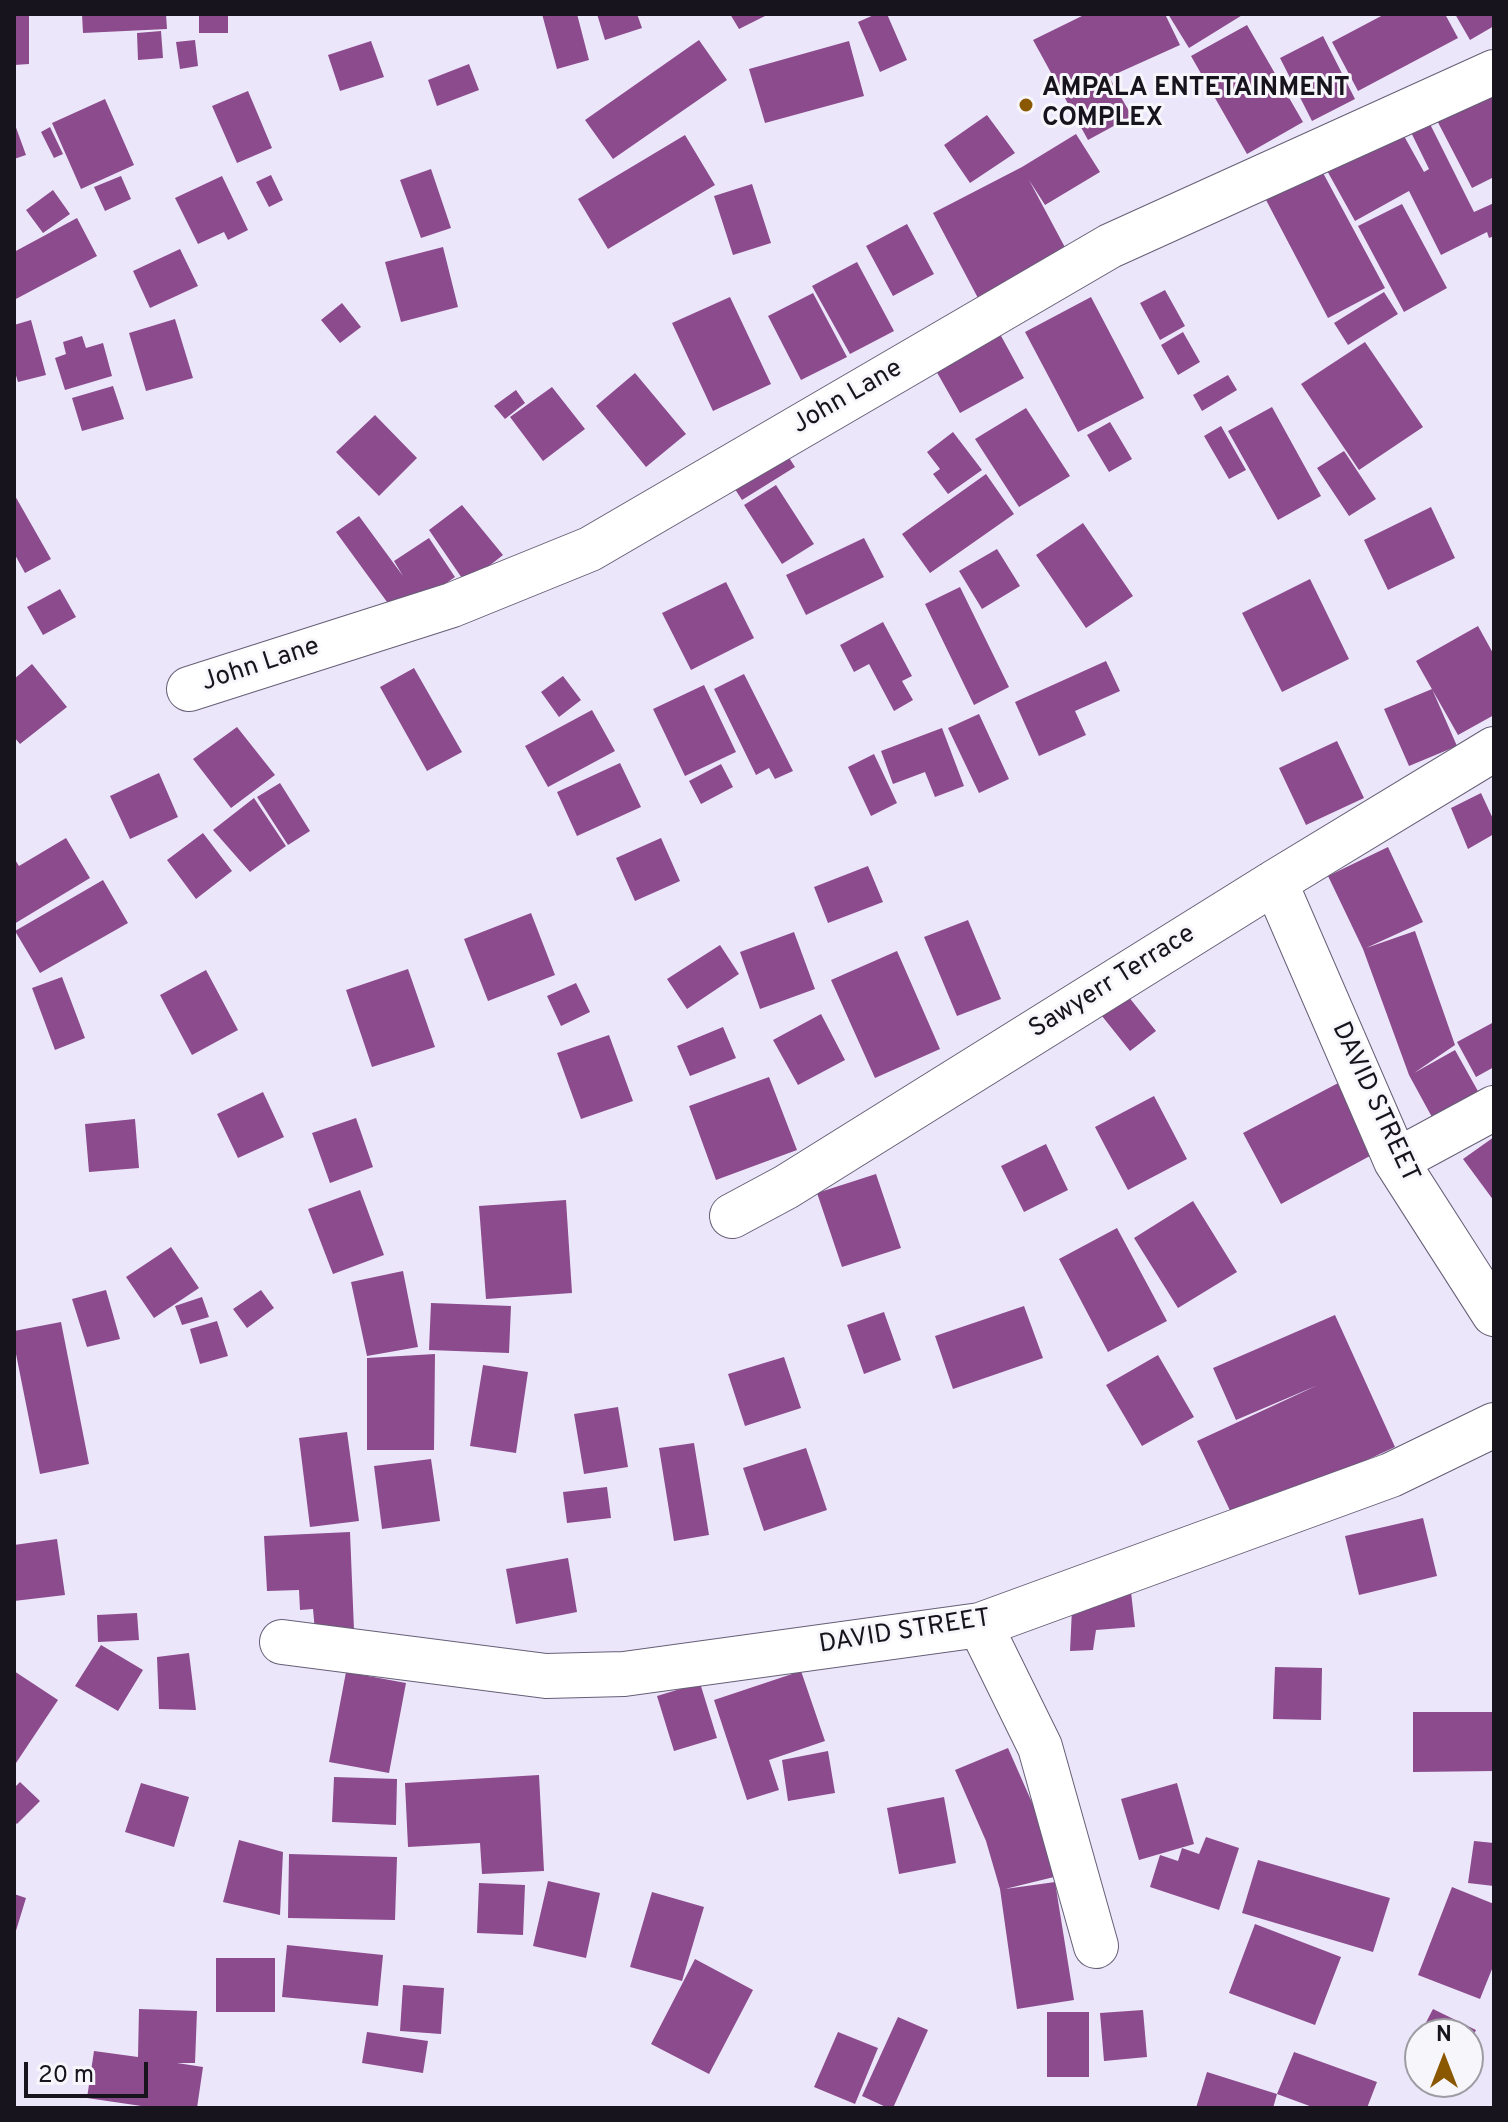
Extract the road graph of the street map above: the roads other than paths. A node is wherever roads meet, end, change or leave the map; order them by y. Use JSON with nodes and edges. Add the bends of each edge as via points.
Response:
{"nodes":[{"id":1,"x":1494,"y":72,"type":"edge"},
{"id":2,"x":189,"y":689,"type":"dead end"},
{"id":3,"x":1494,"y":749,"type":"edge"},
{"id":4,"x":1275,"y":882,"type":"junction"},
{"id":5,"x":1494,"y":1108,"type":"edge"},
{"id":6,"x":1396,"y":1161,"type":"junction"},
{"id":7,"x":732,"y":1216,"type":"dead end"},
{"id":8,"x":1494,"y":1314,"type":"edge"},
{"id":9,"x":1494,"y":1425,"type":"edge"},
{"id":10,"x":980,"y":1625,"type":"junction"},
{"id":11,"x":282,"y":1642,"type":"dead end"},
{"id":12,"x":1096,"y":1946,"type":"dead end"}],
"edges":[{"from":1,"to":2,"type":"street","name":"John Lane","via":[[1110,246],[590,549],[452,605]]},
{"from":3,"to":4,"type":"street","name":"Sawyerr Terrace"},
{"from":4,"to":6,"type":"street","name":"DAVID STREET"},
{"from":4,"to":7,"type":"street","name":"Sawyerr Terrace"},
{"from":5,"to":6,"type":"street"},
{"from":6,"to":8,"type":"street","name":"DAVID STREET"},
{"from":9,"to":10,"type":"street","name":"DAVID STREET","via":[[1391,1475]]},
{"from":10,"to":11,"type":"street","name":"DAVID STREET","via":[[624,1674],[546,1676]]},
{"from":10,"to":12,"type":"street","via":[[1040,1747]]}]}
